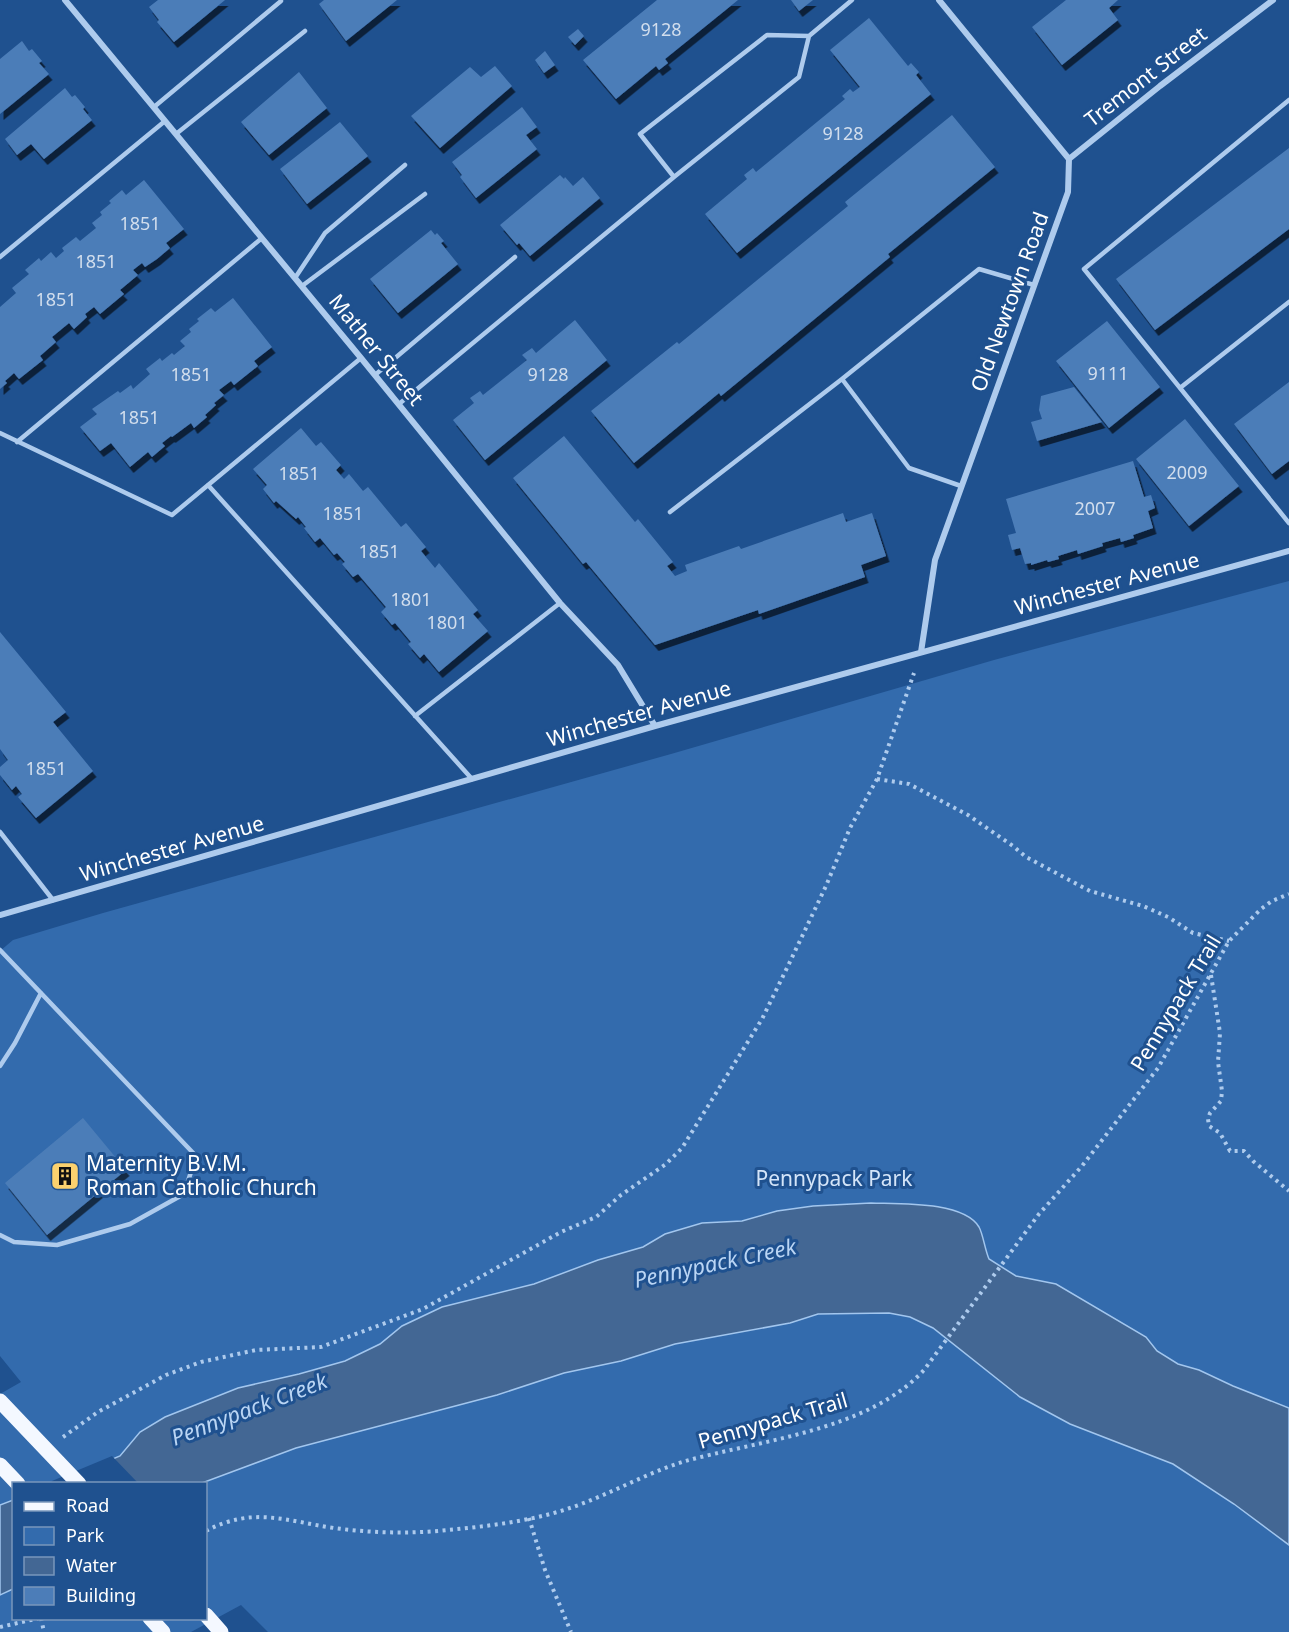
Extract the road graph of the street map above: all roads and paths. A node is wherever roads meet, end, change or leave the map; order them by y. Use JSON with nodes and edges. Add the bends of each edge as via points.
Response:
{"nodes":[{"id":1,"x":65,"y":0,"type":"edge"},
{"id":2,"x":852,"y":0,"type":"edge"},
{"id":3,"x":939,"y":0,"type":"edge"},
{"id":4,"x":1273,"y":0,"type":"edge"},
{"id":5,"x":281,"y":1,"type":"edge"},
{"id":6,"x":305,"y":31,"type":"dead end"},
{"id":7,"x":809,"y":36,"type":"junction"},
{"id":8,"x":1289,"y":100,"type":"edge"},
{"id":9,"x":153,"y":107,"type":"junction"},
{"id":10,"x":165,"y":121,"type":"junction"},
{"id":11,"x":176,"y":135,"type":"junction"},
{"id":12,"x":1069,"y":159,"type":"junction"},
{"id":13,"x":405,"y":165,"type":"dead end"},
{"id":14,"x":674,"y":177,"type":"junction"},
{"id":15,"x":425,"y":194,"type":"dead end"},
{"id":16,"x":262,"y":238,"type":"junction"},
{"id":17,"x":0,"y":257,"type":"edge"},
{"id":18,"x":515,"y":257,"type":"dead end"},
{"id":19,"x":295,"y":278,"type":"junction"},
{"id":20,"x":1034,"y":285,"type":"junction"},
{"id":21,"x":302,"y":286,"type":"junction"},
{"id":22,"x":1289,"y":302,"type":"edge"},
{"id":23,"x":361,"y":358,"type":"junction"},
{"id":24,"x":375,"y":375,"type":"junction"},
{"id":25,"x":842,"y":379,"type":"junction"},
{"id":26,"x":1180,"y":388,"type":"junction"},
{"id":27,"x":399,"y":404,"type":"junction"},
{"id":28,"x":0,"y":434,"type":"edge"},
{"id":29,"x":17,"y":442,"type":"junction"},
{"id":30,"x":208,"y":485,"type":"junction"},
{"id":31,"x":961,"y":486,"type":"junction"},
{"id":32,"x":670,"y":512,"type":"dead end"},
{"id":33,"x":1289,"y":524,"type":"edge"},
{"id":34,"x":1289,"y":551,"type":"edge"},
{"id":35,"x":560,"y":603,"type":"junction"},
{"id":36,"x":921,"y":652,"type":"junction"},
{"id":37,"x":415,"y":716,"type":"junction"},
{"id":38,"x":654,"y":726,"type":"junction"},
{"id":39,"x":472,"y":779,"type":"junction"},
{"id":40,"x":877,"y":779,"type":"junction"},
{"id":41,"x":0,"y":832,"type":"edge"},
{"id":42,"x":1289,"y":894,"type":"edge"},
{"id":43,"x":53,"y":900,"type":"junction"},
{"id":44,"x":0,"y":915,"type":"edge"},
{"id":45,"x":1229,"y":941,"type":"junction"},
{"id":46,"x":0,"y":950,"type":"edge"},
{"id":47,"x":1211,"y":974,"type":"junction"},
{"id":48,"x":41,"y":993,"type":"junction"},
{"id":49,"x":0,"y":1066,"type":"edge"},
{"id":50,"x":1289,"y":1191,"type":"edge"},
{"id":51,"x":0,"y":1235,"type":"edge"},
{"id":52,"x":0,"y":1401,"type":"edge"},
{"id":53,"x":61,"y":1439,"type":"dead end"},
{"id":54,"x":0,"y":1465,"type":"edge"},
{"id":55,"x":16,"y":1482,"type":"edge"},
{"id":56,"x":77,"y":1482,"type":"edge"},
{"id":57,"x":529,"y":1518,"type":"junction"},
{"id":58,"x":207,"y":1531,"type":"edge"},
{"id":59,"x":207,"y":1616,"type":"edge"},
{"id":60,"x":31,"y":1620,"type":"edge"},
{"id":61,"x":152,"y":1620,"type":"edge"},
{"id":62,"x":0,"y":1627,"type":"edge"},
{"id":63,"x":163,"y":1632,"type":"edge"},
{"id":64,"x":222,"y":1632,"type":"edge"},
{"id":65,"x":571,"y":1632,"type":"edge"}],
"edges":[{"from":1,"to":9,"type":"street","name":"Mather Street"},
{"from":2,"to":7,"type":"lane"},
{"from":3,"to":12,"type":"street"},
{"from":4,"to":12,"type":"street","name":"Tremont Street"},
{"from":5,"to":9,"type":"lane"},
{"from":6,"to":11,"type":"lane"},
{"from":7,"to":14,"type":"lane","via":[[799,77]]},
{"from":7,"to":14,"type":"lane","via":[[767,35],[640,134]]},
{"from":8,"to":26,"type":"lane","via":[[1084,269]]},
{"from":9,"to":10,"type":"street","name":"Mather Street"},
{"from":10,"to":11,"type":"street","name":"Mather Street"},
{"from":10,"to":17,"type":"lane"},
{"from":11,"to":16,"type":"street","name":"Mather Street"},
{"from":12,"to":20,"type":"street","name":"Old Newtown Road","via":[[1068,192]]},
{"from":13,"to":19,"type":"lane","via":[[325,233]]},
{"from":14,"to":27,"type":"lane"},
{"from":15,"to":21,"type":"lane"},
{"from":16,"to":19,"type":"street","name":"Mather Street"},
{"from":16,"to":29,"type":"lane"},
{"from":18,"to":24,"type":"lane"},
{"from":19,"to":21,"type":"street","name":"Mather Street"},
{"from":20,"to":25,"type":"lane","via":[[979,268]]},
{"from":20,"to":31,"type":"street","name":"Old Newtown Road"},
{"from":21,"to":23,"type":"street","name":"Mather Street"},
{"from":22,"to":26,"type":"lane"},
{"from":23,"to":24,"type":"street","name":"Mather Street"},
{"from":23,"to":30,"type":"lane"},
{"from":24,"to":27,"type":"street","name":"Mather Street"},
{"from":25,"to":31,"type":"lane","via":[[909,468]]},
{"from":25,"to":32,"type":"lane"},
{"from":26,"to":33,"type":"lane"},
{"from":27,"to":35,"type":"street","name":"Mather Street"},
{"from":28,"to":29,"type":"lane"},
{"from":29,"to":30,"type":"lane","via":[[172,515]]},
{"from":30,"to":37,"type":"lane"},
{"from":31,"to":36,"type":"street","name":"Old Newtown Road","via":[[935,560]]},
{"from":34,"to":36,"type":"street","name":"Winchester Avenue"},
{"from":35,"to":37,"type":"lane"},
{"from":35,"to":38,"type":"street","name":"Mather Street","via":[[618,665]]},
{"from":36,"to":38,"type":"street","name":"Winchester Avenue"},
{"from":36,"to":40,"type":"path"},
{"from":37,"to":39,"type":"lane"},
{"from":38,"to":39,"type":"street","name":"Winchester Avenue"},
{"from":39,"to":43,"type":"street","name":"Winchester Avenue"},
{"from":40,"to":45,"type":"path","via":[[909,784],[968,815],[1026,857],[1090,891],[1143,906],[1193,933]]},
{"from":40,"to":53,"type":"path","via":[[850,828],[762,1019],[682,1148],[666,1164],[596,1217],[561,1232],[423,1309],[321,1347],[256,1350],[201,1362],[166,1375],[98,1412]]},
{"from":41,"to":43,"type":"lane"},
{"from":42,"to":45,"type":"path","name":"Pennypack Trail","via":[[1272,901]]},
{"from":43,"to":44,"type":"street","name":"Winchester Avenue"},
{"from":45,"to":47,"type":"path","name":"Pennypack Trail"},
{"from":46,"to":48,"type":"lane"},
{"from":47,"to":50,"type":"path","via":[[1220,1033],[1222,1091],[1221,1101],[1210,1113],[1209,1126],[1220,1133],[1230,1151],[1244,1151]]},
{"from":47,"to":57,"type":"path","name":"Pennypack Trail","via":[[1158,1068],[1089,1159],[1039,1214],[924,1370],[902,1391],[844,1420],[682,1462],[591,1501]]},
{"from":48,"to":49,"type":"lane"},
{"from":48,"to":51,"type":"lane","via":[[196,1156],[184,1194],[130,1224],[57,1245],[14,1242]]},
{"from":52,"to":56,"type":"main road","bridge":true},
{"from":54,"to":55,"type":"main road","bridge":true},
{"from":57,"to":58,"type":"path","name":"Pennypack Trail","via":[[445,1531],[399,1532],[334,1528],[262,1516],[231,1521]]},
{"from":57,"to":65,"type":"path"},
{"from":59,"to":64,"type":"main road"},
{"from":60,"to":62,"type":"path"},
{"from":61,"to":63,"type":"main road"}]}
